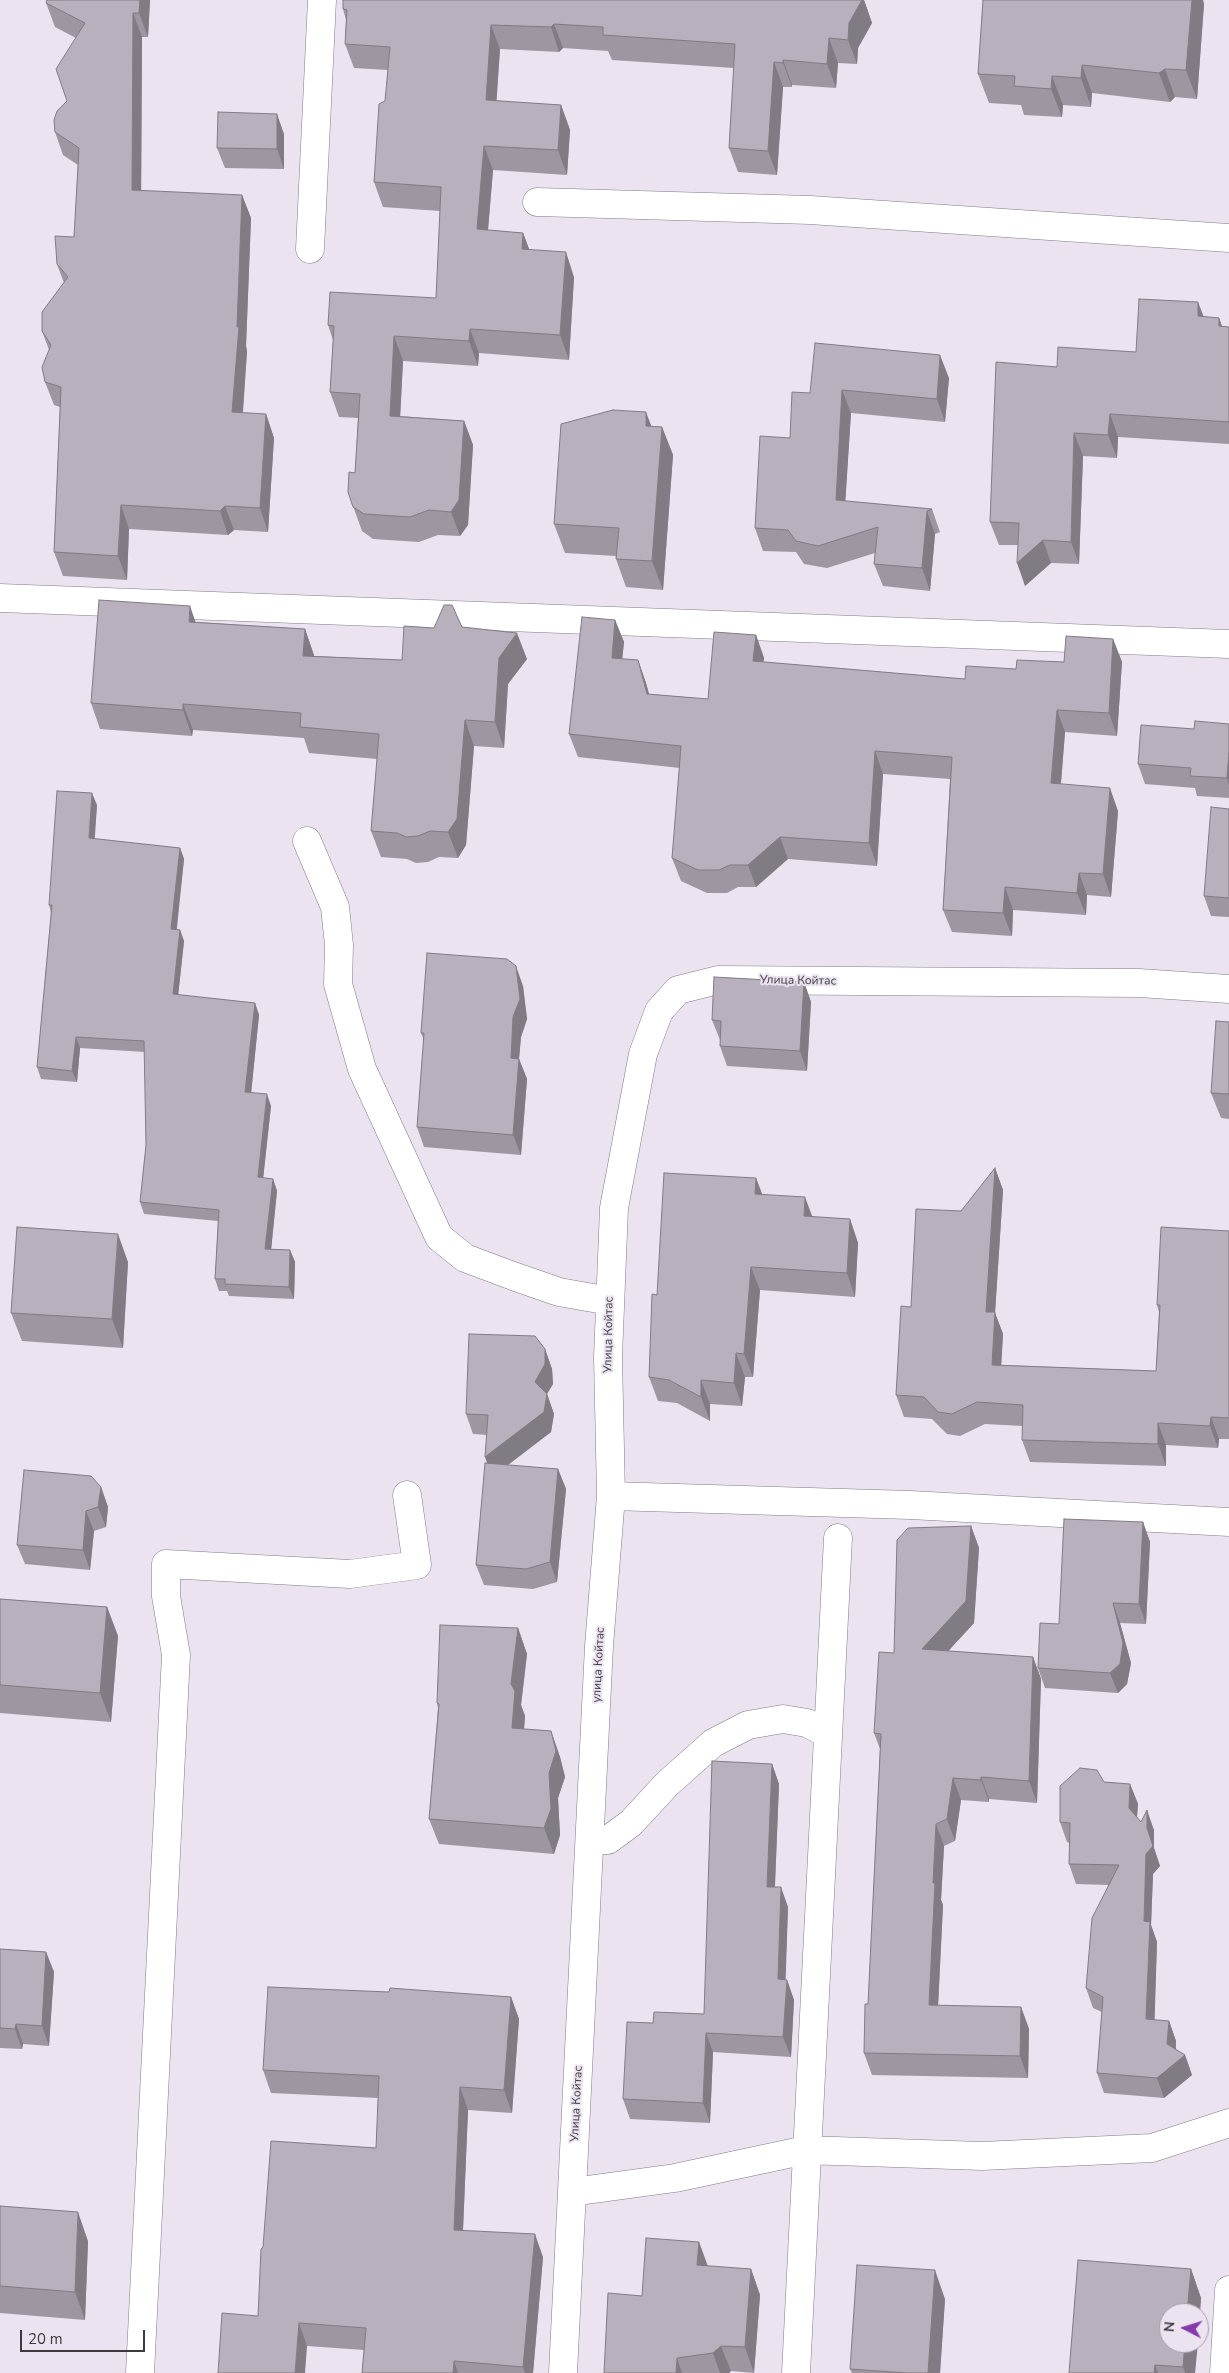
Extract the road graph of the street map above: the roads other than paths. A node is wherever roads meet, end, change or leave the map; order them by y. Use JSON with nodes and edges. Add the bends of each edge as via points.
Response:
{"nodes":[{"id":1,"x":322,"y":0,"type":"edge"},
{"id":2,"x":537,"y":202,"type":"dead end"},
{"id":3,"x":1229,"y":238,"type":"edge"},
{"id":4,"x":310,"y":249,"type":"dead end"},
{"id":5,"x":0,"y":598,"type":"edge"},
{"id":6,"x":1229,"y":644,"type":"edge"},
{"id":7,"x":306,"y":841,"type":"dead end"},
{"id":8,"x":1229,"y":989,"type":"edge"},
{"id":9,"x":610,"y":1300,"type":"junction"},
{"id":10,"x":408,"y":1496,"type":"dead end"},
{"id":11,"x":611,"y":1496,"type":"junction"},
{"id":12,"x":1229,"y":1522,"type":"edge"},
{"id":13,"x":838,"y":1538,"type":"dead end"},
{"id":14,"x":828,"y":1734,"type":"junction"},
{"id":15,"x":591,"y":1837,"type":"junction"},
{"id":16,"x":1229,"y":2123,"type":"edge"},
{"id":17,"x":806,"y":2150,"type":"junction"},
{"id":18,"x":572,"y":2192,"type":"junction"},
{"id":19,"x":1229,"y":2290,"type":"edge"},
{"id":20,"x":140,"y":2373,"type":"edge"},
{"id":21,"x":563,"y":2373,"type":"edge"},
{"id":22,"x":796,"y":2373,"type":"edge"},
{"id":23,"x":1224,"y":2373,"type":"edge"}],
"edges":[{"from":1,"to":4,"type":"street"},
{"from":2,"to":3,"type":"street","via":[[810,210]]},
{"from":5,"to":6,"type":"street"},
{"from":7,"to":9,"type":"street","via":[[335,907],[339,945],[338,984],[362,1069],[439,1237],[465,1258],[505,1273],[558,1292]]},
{"from":8,"to":9,"type":"street","name":"Улица Койтас","via":[[1139,983],[718,980],[678,990],[659,1011],[642,1054],[614,1208]]},
{"from":9,"to":11,"type":"street","name":"Улица Койтас"},
{"from":10,"to":20,"type":"street","via":[[417,1565],[350,1574],[166,1564],[166,1596],[176,1655]]},
{"from":11,"to":12,"type":"street","via":[[910,1505]]},
{"from":11,"to":15,"type":"street","name":"улица Койтас","via":[[599,1646]]},
{"from":13,"to":14,"type":"street"},
{"from":14,"to":15,"type":"street","via":[[807,1723],[783,1719],[748,1725],[713,1743],[631,1823],[608,1840]]},
{"from":14,"to":17,"type":"street"},
{"from":15,"to":18,"type":"street","name":"Улица Койтас"},
{"from":16,"to":17,"type":"street","via":[[1152,2148],[982,2156]]},
{"from":17,"to":18,"type":"street","via":[[675,2178]]},
{"from":17,"to":22,"type":"street"},
{"from":18,"to":21,"type":"street","name":"Улица Койтас"},
{"from":19,"to":23,"type":"street"}]}
